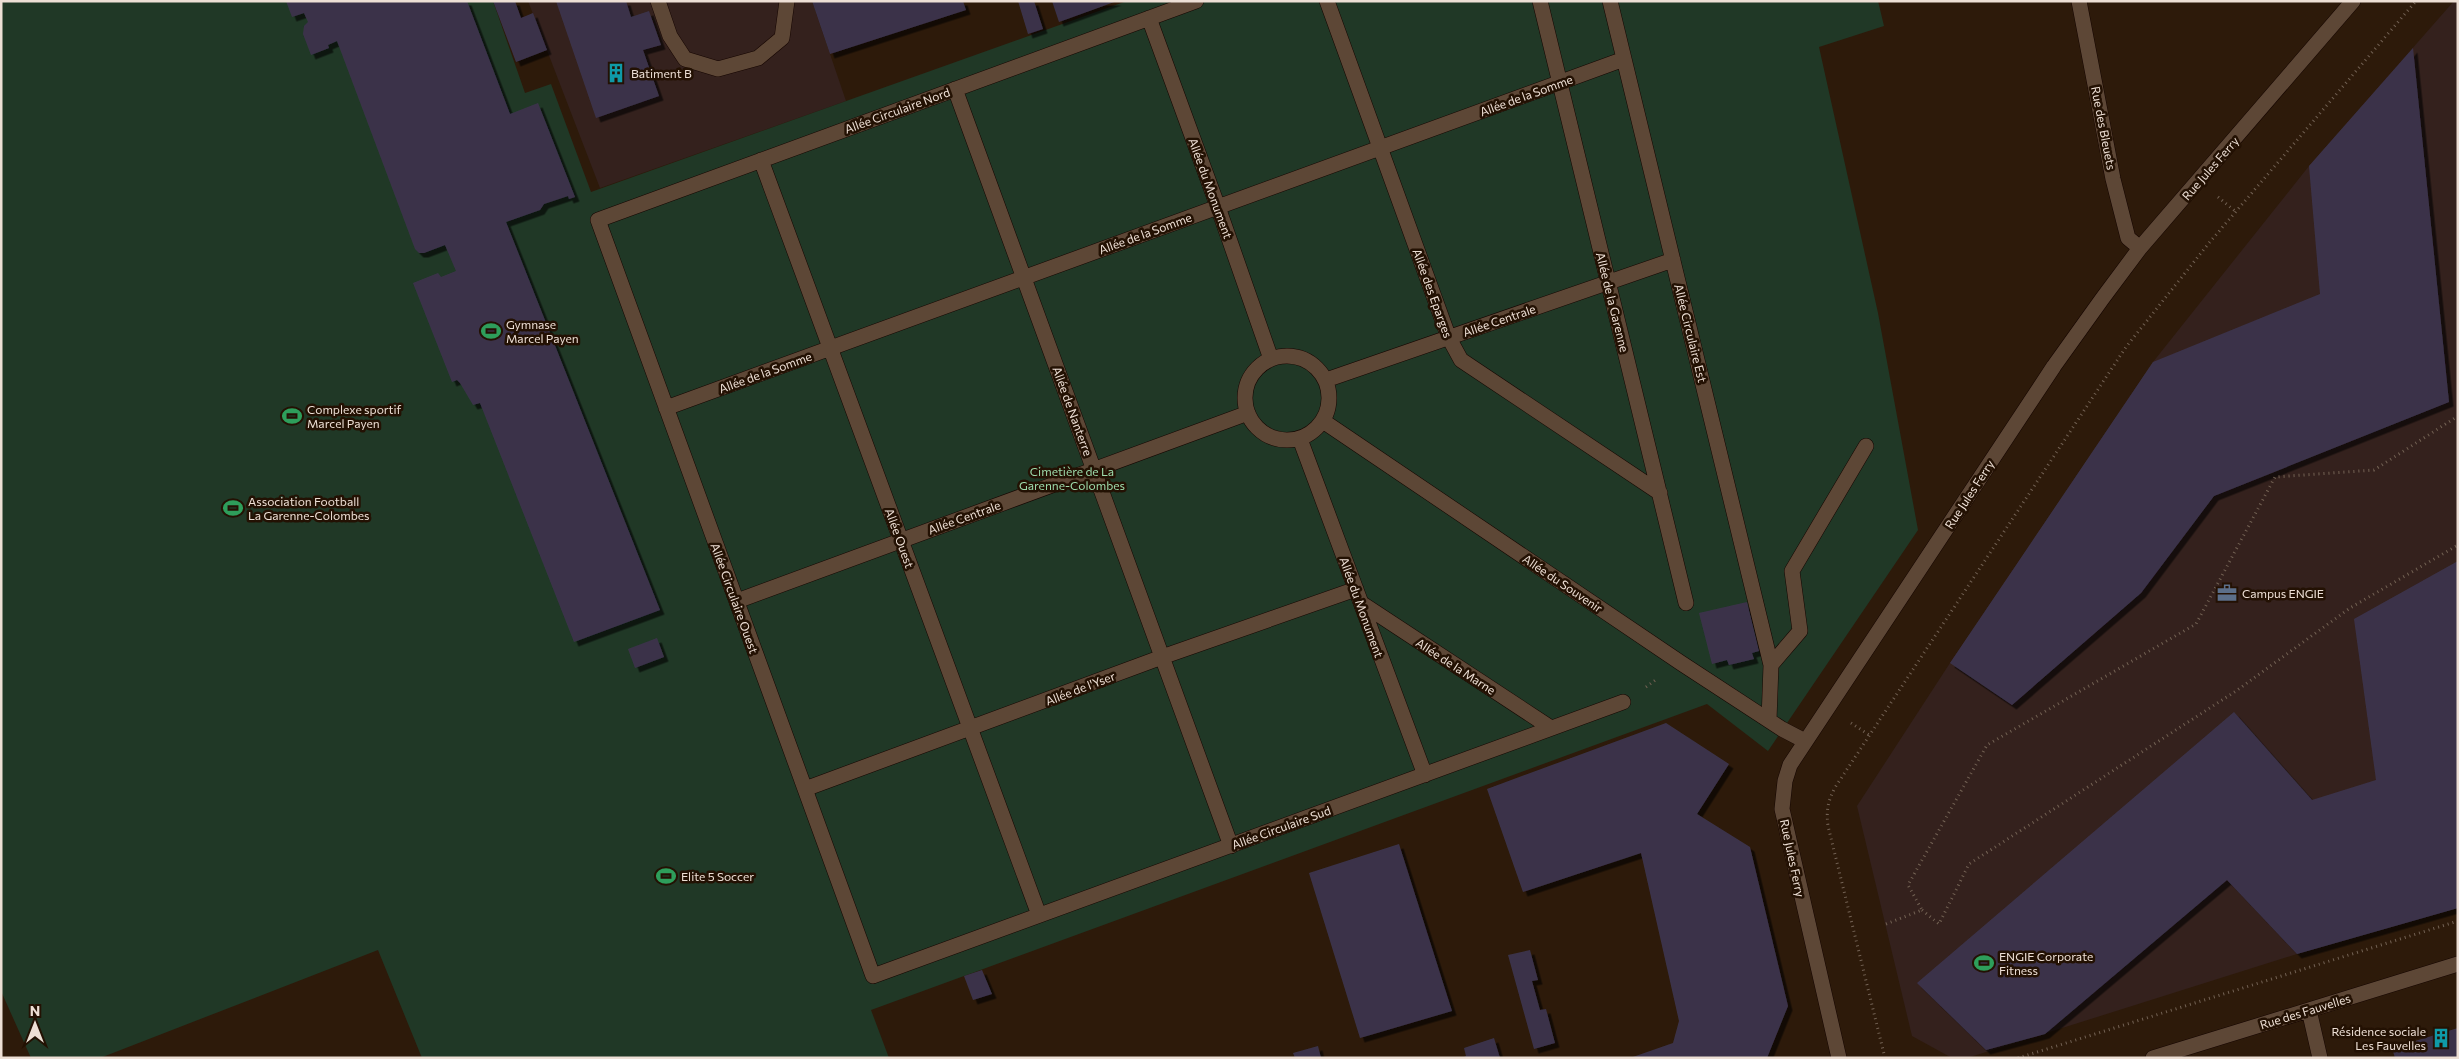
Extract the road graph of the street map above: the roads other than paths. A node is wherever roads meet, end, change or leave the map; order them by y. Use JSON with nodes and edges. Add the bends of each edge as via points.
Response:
{"nodes":[{"id":1,"x":658,"y":1,"type":"edge"},
{"id":2,"x":787,"y":1,"type":"edge"},
{"id":3,"x":1196,"y":1,"type":"edge"},
{"id":4,"x":1327,"y":1,"type":"edge"},
{"id":5,"x":1540,"y":1,"type":"edge"},
{"id":6,"x":1610,"y":1,"type":"edge"},
{"id":7,"x":2079,"y":1,"type":"edge"},
{"id":8,"x":2353,"y":1,"type":"edge"},
{"id":9,"x":1149,"y":18,"type":"junction"},
{"id":10,"x":1624,"y":59,"type":"junction"},
{"id":11,"x":1559,"y":83,"type":"junction"},
{"id":12,"x":955,"y":89,"type":"junction"},
{"id":13,"x":1380,"y":148,"type":"junction"},
{"id":14,"x":761,"y":160,"type":"junction"},
{"id":15,"x":1218,"y":207,"type":"junction"},
{"id":16,"x":598,"y":220,"type":"joint"},
{"id":17,"x":2140,"y":248,"type":"junction"},
{"id":18,"x":1673,"y":260,"type":"junction"},
{"id":19,"x":1024,"y":278,"type":"junction"},
{"id":20,"x":1608,"y":283,"type":"junction"},
{"id":21,"x":1449,"y":338,"type":"junction"},
{"id":22,"x":830,"y":348,"type":"junction"},
{"id":23,"x":1271,"y":359,"type":"junction"},
{"id":24,"x":1326,"y":380,"type":"junction"},
{"id":25,"x":666,"y":408,"type":"junction"},
{"id":26,"x":1248,"y":413,"type":"junction"},
{"id":27,"x":1323,"y":421,"type":"junction"},
{"id":28,"x":1300,"y":438,"type":"junction"},
{"id":29,"x":1866,"y":446,"type":"dead end"},
{"id":30,"x":1094,"y":469,"type":"junction"},
{"id":31,"x":1660,"y":493,"type":"junction"},
{"id":32,"x":901,"y":541,"type":"junction"},
{"id":33,"x":1358,"y":596,"type":"junction"},
{"id":34,"x":736,"y":601,"type":"junction"},
{"id":35,"x":1686,"y":603,"type":"dead end"},
{"id":36,"x":1162,"y":657,"type":"junction"},
{"id":37,"x":1771,"y":665,"type":"junction"},
{"id":38,"x":1622,"y":702,"type":"road end"},
{"id":39,"x":1769,"y":720,"type":"junction"},
{"id":40,"x":1551,"y":728,"type":"junction"},
{"id":41,"x":970,"y":729,"type":"junction"},
{"id":42,"x":1805,"y":741,"type":"junction"},
{"id":43,"x":1425,"y":775,"type":"junction"},
{"id":44,"x":805,"y":789,"type":"junction"},
{"id":45,"x":1231,"y":846,"type":"junction"},
{"id":46,"x":1039,"y":916,"type":"junction"},
{"id":47,"x":2458,"y":964,"type":"edge"},
{"id":48,"x":873,"y":976,"type":"joint"},
{"id":49,"x":2309,"y":1010,"type":"junction"},
{"id":50,"x":1839,"y":1058,"type":"edge"},
{"id":51,"x":2153,"y":1058,"type":"edge"},
{"id":52,"x":2320,"y":1058,"type":"edge"}],
"edges":[{"from":1,"to":2,"type":"street","via":[[670,36],[685,59],[718,69],[758,58],[782,38]]},
{"from":3,"to":9,"type":"street","name":"Allée Circulaire Nord"},
{"from":4,"to":13,"type":"street","name":"Allée des Eparges"},
{"from":5,"to":11,"type":"street","name":"Allée de la Garenne"},
{"from":6,"to":10,"type":"street","name":"Allée Circulaire Est"},
{"from":7,"to":17,"type":"street","name":"Rue des Bleuets","via":[[2115,187],[2128,238]]},
{"from":8,"to":17,"type":"street","name":"Rue Jules Ferry"},
{"from":9,"to":12,"type":"street","name":"Allée Circulaire Nord"},
{"from":9,"to":15,"type":"street","name":"Allée du Monument"},
{"from":10,"to":11,"type":"street","name":"Allée de la Somme"},
{"from":10,"to":18,"type":"street","name":"Allée Circulaire Est"},
{"from":11,"to":13,"type":"street","name":"Allée de la Somme"},
{"from":11,"to":20,"type":"street","name":"Allée de la Garenne"},
{"from":12,"to":14,"type":"street","name":"Allée Circulaire Nord"},
{"from":12,"to":19,"type":"street","name":"Allée de Nanterre"},
{"from":13,"to":15,"type":"street","name":"Allée de la Somme"},
{"from":13,"to":21,"type":"street","name":"Allée des Eparges"},
{"from":14,"to":16,"type":"street","name":"Allée Circulaire Nord"},
{"from":14,"to":22,"type":"street","name":"Allée Ouest"},
{"from":15,"to":19,"type":"street","name":"Allée de la Somme"},
{"from":15,"to":23,"type":"street","name":"Allée du Monument"},
{"from":16,"to":25,"type":"street","name":"Allée Circulaire Ouest"},
{"from":17,"to":42,"type":"street","name":"Rue Jules Ferry","via":[[2054,366]]},
{"from":18,"to":20,"type":"street","name":"Allée Centrale"},
{"from":18,"to":37,"type":"street","name":"Allée Circulaire Est"},
{"from":19,"to":22,"type":"street","name":"Allée de la Somme"},
{"from":19,"to":30,"type":"street","name":"Allée de Nanterre"},
{"from":20,"to":21,"type":"street","name":"Allée Centrale"},
{"from":20,"to":31,"type":"street","name":"Allée de la Garenne"},
{"from":21,"to":24,"type":"street","name":"Allée Centrale"},
{"from":21,"to":31,"type":"street","name":"Allée des Eparges","via":[[1461,360]]},
{"from":22,"to":25,"type":"street","name":"Allée de la Somme"},
{"from":22,"to":32,"type":"street","name":"Allée Ouest"},
{"from":23,"to":24,"type":"street","via":[[1287,356],[1303,359],[1316,367]]},
{"from":23,"to":26,"type":"street","via":[[1248,381],[1245,397]]},
{"from":24,"to":27,"type":"street","via":[[1330,394]]},
{"from":25,"to":34,"type":"street","name":"Allée Circulaire Ouest"},
{"from":26,"to":28,"type":"street","via":[[1256,426],[1269,436],[1284,440]]},
{"from":26,"to":30,"type":"street","name":"Allée Centrale"},
{"from":27,"to":28,"type":"street","via":[[1313,432]]},
{"from":27,"to":39,"type":"street","name":"Allée du Souvenir"},
{"from":28,"to":33,"type":"street","name":"Allée du Monument"},
{"from":29,"to":37,"type":"street","via":[[1792,571],[1800,631]]},
{"from":30,"to":32,"type":"street","name":"Allée Centrale"},
{"from":30,"to":36,"type":"street","name":"Allée de Nanterre"},
{"from":31,"to":35,"type":"street","name":"Allée de la Garenne"},
{"from":32,"to":34,"type":"street","name":"Allée Centrale"},
{"from":32,"to":41,"type":"street","name":"Allée Ouest"},
{"from":33,"to":36,"type":"street","name":"Allée de l'Yser"},
{"from":33,"to":40,"type":"street","name":"Allée de la Marne"},
{"from":33,"to":43,"type":"street","name":"Allée du Monument"},
{"from":34,"to":44,"type":"street","name":"Allée Circulaire Ouest"},
{"from":36,"to":41,"type":"street","name":"Allée de l'Yser"},
{"from":36,"to":45,"type":"street","name":"Allée de Nanterre"},
{"from":37,"to":39,"type":"street","name":"Allée Circulaire Est"},
{"from":38,"to":40,"type":"street","name":"Allée Circulaire Sud"},
{"from":39,"to":42,"type":"street","name":"Allée du Souvenir"},
{"from":40,"to":43,"type":"street","name":"Allée Circulaire Sud"},
{"from":41,"to":44,"type":"street","name":"Allée de l'Yser"},
{"from":41,"to":46,"type":"street","name":"Allée Ouest"},
{"from":42,"to":50,"type":"street","name":"Rue Jules Ferry","via":[[1790,765],[1782,809]]},
{"from":43,"to":45,"type":"street","name":"Allée Circulaire Sud"},
{"from":44,"to":48,"type":"street","name":"Allée Circulaire Ouest"},
{"from":45,"to":46,"type":"street","name":"Allée Circulaire Sud"},
{"from":46,"to":48,"type":"street","name":"Allée Circulaire Sud"},
{"from":47,"to":49,"type":"street","name":"Rue des Fauvelles"},
{"from":49,"to":51,"type":"street","name":"Rue des Fauvelles"},
{"from":49,"to":52,"type":"street"}]}
